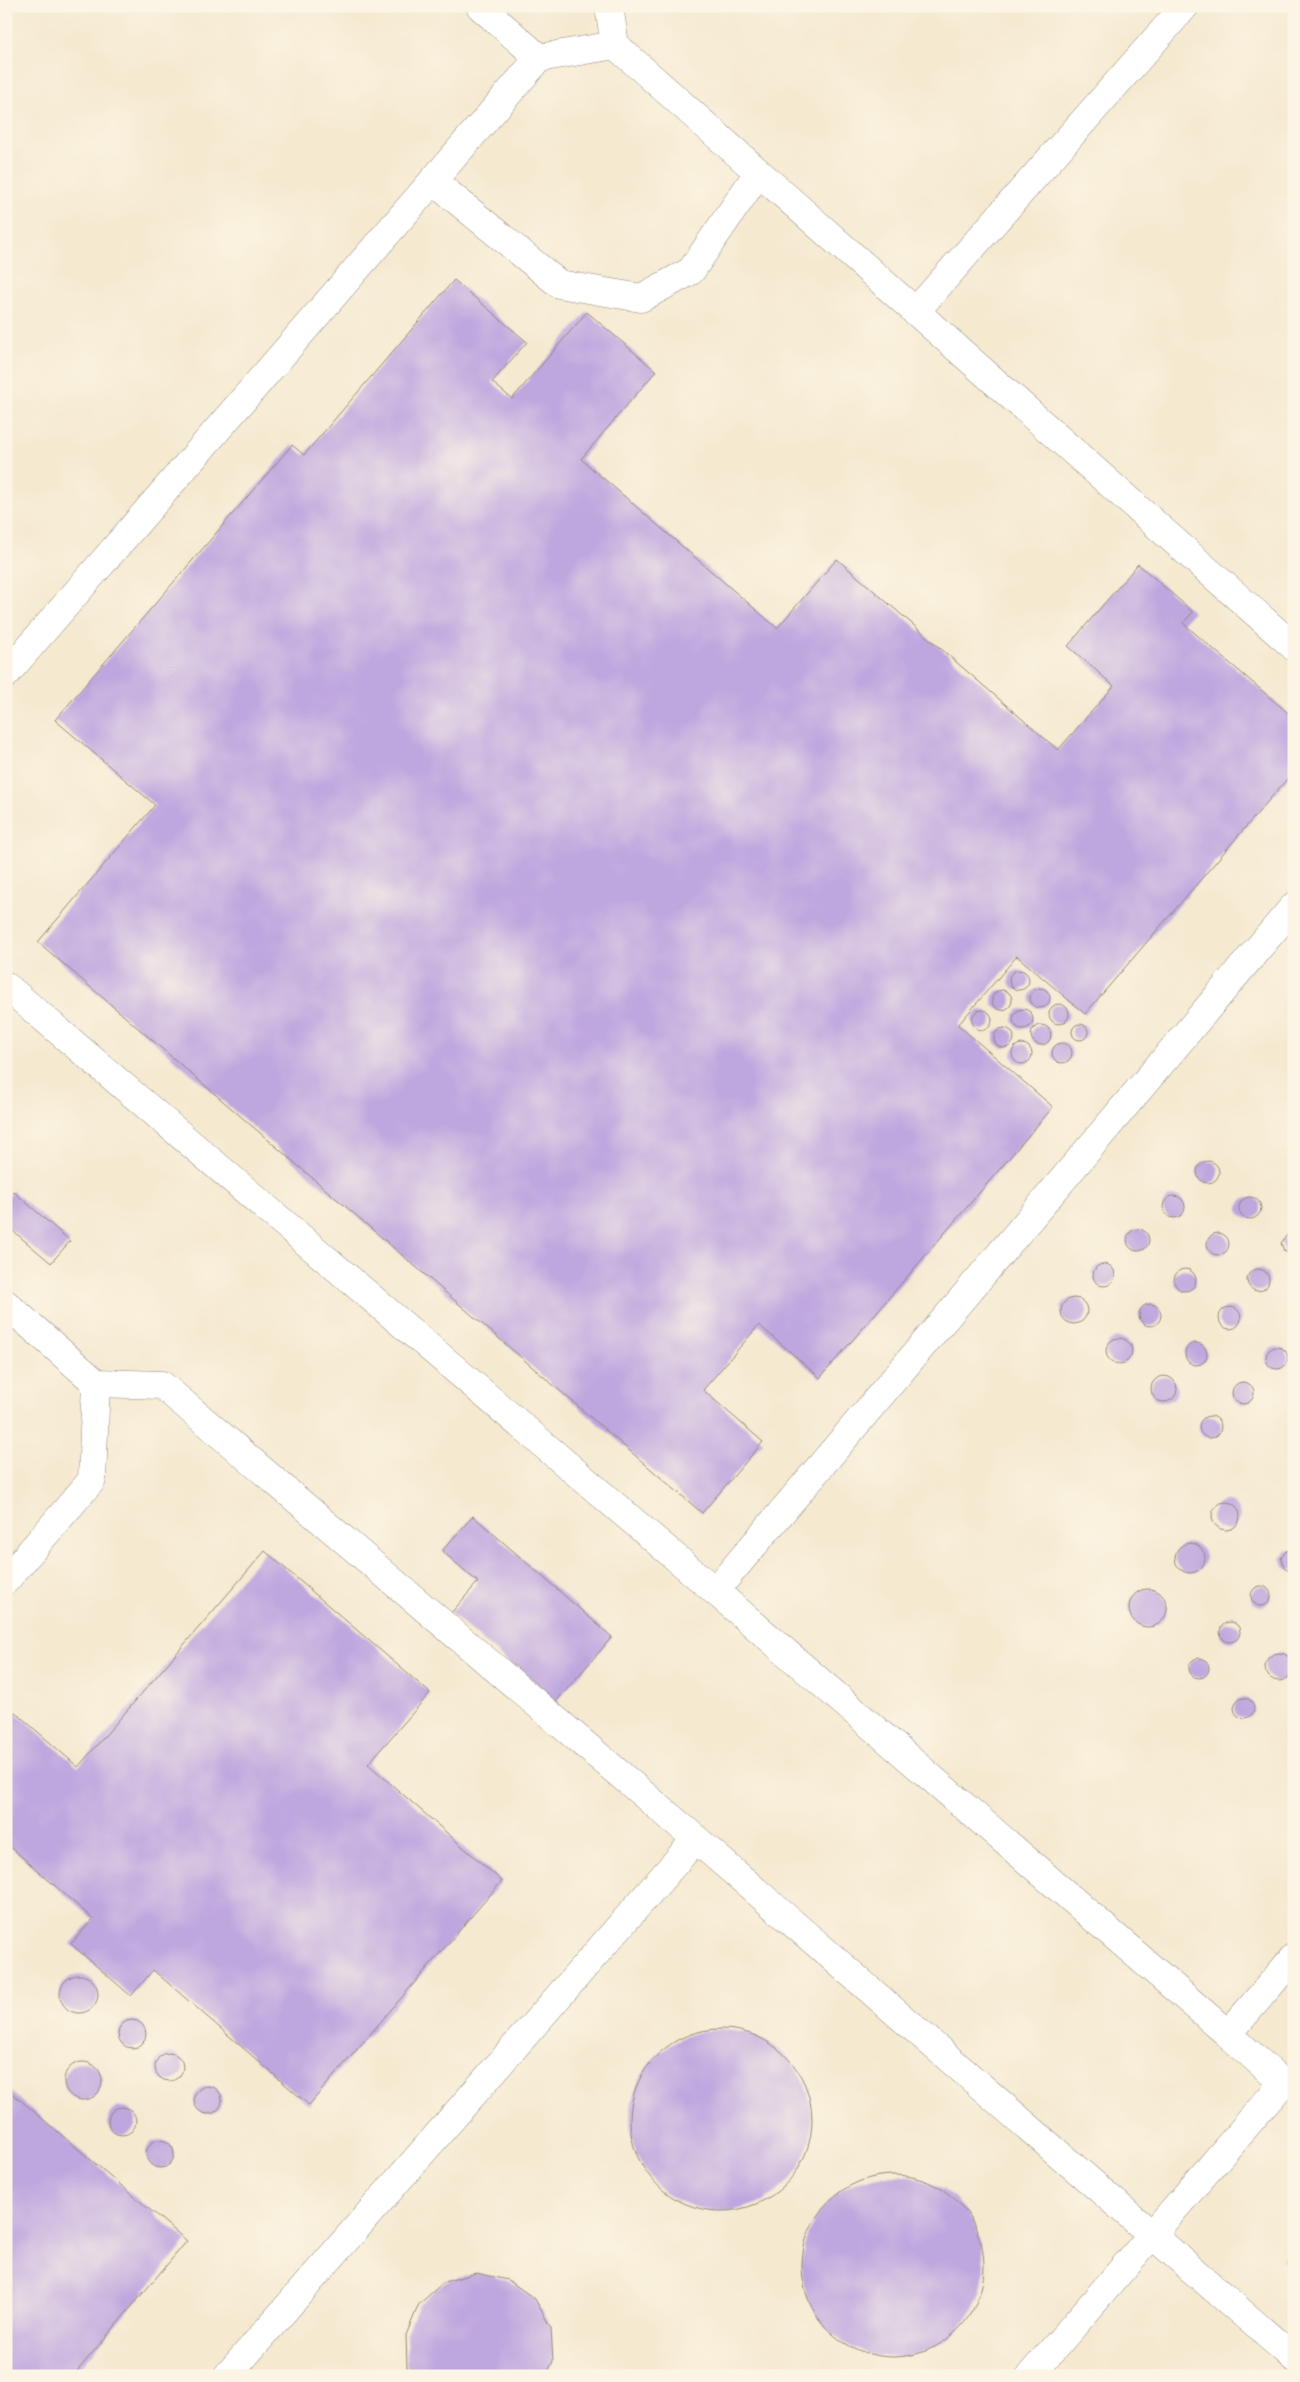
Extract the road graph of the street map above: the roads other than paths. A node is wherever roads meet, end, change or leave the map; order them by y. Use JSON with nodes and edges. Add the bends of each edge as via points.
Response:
{"nodes":[{"id":1,"x":480,"y":6,"type":"edge"},
{"id":2,"x":609,"y":6,"type":"edge"},
{"id":3,"x":1185,"y":6,"type":"edge"},
{"id":4,"x":615,"y":45,"type":"junction"},
{"id":5,"x":539,"y":58,"type":"junction"},
{"id":6,"x":758,"y":173,"type":"junction"},
{"id":7,"x":433,"y":181,"type":"junction"},
{"id":8,"x":915,"y":312,"type":"junction"},
{"id":9,"x":1294,"y":646,"type":"edge"},
{"id":10,"x":6,"y":674,"type":"edge"},
{"id":11,"x":1294,"y":906,"type":"edge"},
{"id":12,"x":6,"y":986,"type":"edge"},
{"id":13,"x":6,"y":1304,"type":"edge"},
{"id":14,"x":96,"y":1383,"type":"junction"},
{"id":15,"x":6,"y":1580,"type":"edge"},
{"id":16,"x":715,"y":1591,"type":"junction"},
{"id":17,"x":696,"y":1839,"type":"junction"},
{"id":18,"x":1294,"y":1957,"type":"edge"},
{"id":19,"x":1228,"y":2034,"type":"junction"},
{"id":20,"x":1288,"y":2077,"type":"edge"},
{"id":21,"x":1150,"y":2235,"type":"junction"},
{"id":22,"x":1294,"y":2358,"type":"edge"},
{"id":23,"x":228,"y":2376,"type":"edge"},
{"id":24,"x":1030,"y":2376,"type":"edge"}],
"edges":[{"from":1,"to":5,"type":"lane"},
{"from":2,"to":4,"type":"lane"},
{"from":3,"to":8,"type":"lane"},
{"from":4,"to":5,"type":"lane"},
{"from":4,"to":6,"type":"lane"},
{"from":5,"to":7,"type":"lane"},
{"from":6,"to":7,"type":"lane","via":[[691,271],[641,298],[559,284]]},
{"from":6,"to":8,"type":"lane"},
{"from":7,"to":10,"type":"lane"},
{"from":8,"to":9,"type":"lane"},
{"from":11,"to":16,"type":"lane"},
{"from":12,"to":16,"type":"lane"},
{"from":13,"to":14,"type":"lane"},
{"from":14,"to":15,"type":"lane","via":[[92,1480]]},
{"from":14,"to":17,"type":"lane","via":[[162,1385]]},
{"from":16,"to":19,"type":"lane"},
{"from":17,"to":21,"type":"lane"},
{"from":17,"to":23,"type":"lane"},
{"from":18,"to":19,"type":"lane"},
{"from":19,"to":20,"type":"lane"},
{"from":20,"to":21,"type":"lane"},
{"from":21,"to":22,"type":"lane"},
{"from":21,"to":24,"type":"lane"}]}
